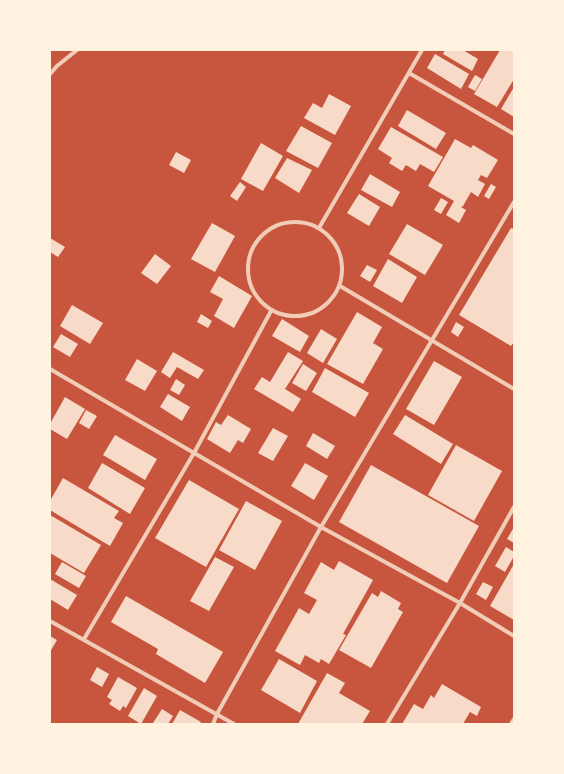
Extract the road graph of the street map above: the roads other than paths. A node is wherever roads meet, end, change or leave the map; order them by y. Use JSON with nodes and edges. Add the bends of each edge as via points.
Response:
{"nodes":[{"id":1,"x":77,"y":50,"type":"edge"},
{"id":2,"x":422,"y":50,"type":"edge"},
{"id":3,"x":409,"y":73,"type":"junction"},
{"id":4,"x":50,"y":74,"type":"edge"},
{"id":5,"x":514,"y":134,"type":"edge"},
{"id":6,"x":514,"y":202,"type":"edge"},
{"id":7,"x":319,"y":228,"type":"junction"},
{"id":8,"x":340,"y":286,"type":"junction"},
{"id":9,"x":271,"y":311,"type":"junction"},
{"id":10,"x":432,"y":340,"type":"junction"},
{"id":11,"x":50,"y":369,"type":"edge"},
{"id":12,"x":514,"y":389,"type":"edge"},
{"id":13,"x":194,"y":453,"type":"junction"},
{"id":14,"x":514,"y":507,"type":"edge"},
{"id":15,"x":321,"y":527,"type":"junction"},
{"id":16,"x":460,"y":603,"type":"junction"},
{"id":17,"x":50,"y":621,"type":"edge"},
{"id":18,"x":514,"y":636,"type":"edge"},
{"id":19,"x":84,"y":639,"type":"junction"},
{"id":20,"x":217,"y":714,"type":"junction"},
{"id":21,"x":514,"y":719,"type":"edge"},
{"id":22,"x":213,"y":724,"type":"edge"},
{"id":23,"x":234,"y":724,"type":"edge"},
{"id":24,"x":387,"y":724,"type":"edge"},
{"id":25,"x":511,"y":724,"type":"edge"}],
"edges":[{"from":1,"to":4,"type":"street"},
{"from":2,"to":3,"type":"street"},
{"from":3,"to":5,"type":"street"},
{"from":3,"to":7,"type":"street"},
{"from":6,"to":10,"type":"street"},
{"from":7,"to":8,"type":"street","via":[[340,253]]},
{"from":7,"to":9,"type":"street","via":[[295,221],[271,228],[254,246],[247,269],[250,281],[254,293]]},
{"from":8,"to":9,"type":"street","via":[[324,308],[298,317]]},
{"from":8,"to":10,"type":"street"},
{"from":9,"to":13,"type":"street"},
{"from":10,"to":12,"type":"street"},
{"from":10,"to":15,"type":"street"},
{"from":11,"to":13,"type":"street"},
{"from":13,"to":15,"type":"street"},
{"from":13,"to":19,"type":"street"},
{"from":14,"to":16,"type":"street"},
{"from":15,"to":16,"type":"street"},
{"from":15,"to":20,"type":"street"},
{"from":16,"to":18,"type":"street"},
{"from":16,"to":24,"type":"street"},
{"from":17,"to":19,"type":"street"},
{"from":19,"to":20,"type":"street"},
{"from":20,"to":22,"type":"street"},
{"from":20,"to":23,"type":"street"},
{"from":21,"to":25,"type":"street"}]}
